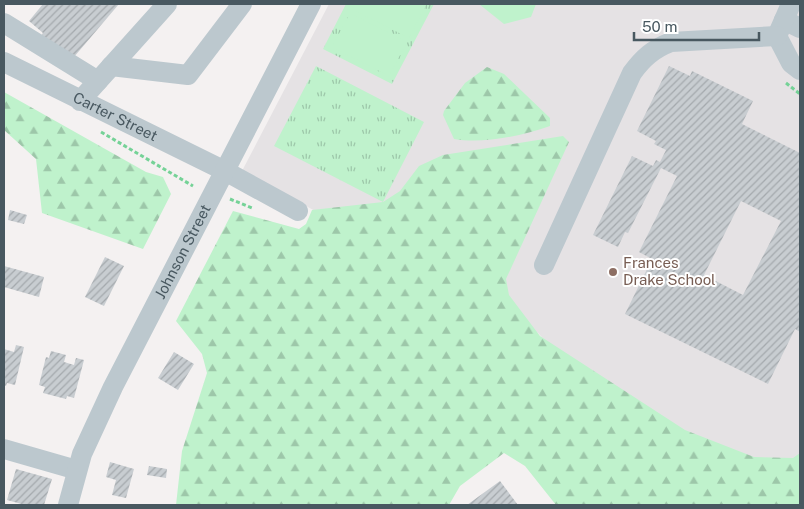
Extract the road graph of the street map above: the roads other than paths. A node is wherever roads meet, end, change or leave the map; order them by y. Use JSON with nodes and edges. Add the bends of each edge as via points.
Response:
{"nodes":[{"id":1,"x":167,"y":4,"type":"edge"},
{"id":2,"x":242,"y":4,"type":"edge"},
{"id":3,"x":311,"y":4,"type":"edge"},
{"id":4,"x":788,"y":22,"type":"edge"},
{"id":5,"x":4,"y":25,"type":"edge"},
{"id":6,"x":37,"y":45,"type":"junction"},
{"id":7,"x":12,"y":66,"type":"edge"},
{"id":8,"x":800,"y":70,"type":"edge"},
{"id":9,"x":104,"y":74,"type":"junction"},
{"id":10,"x":80,"y":101,"type":"junction"},
{"id":11,"x":225,"y":171,"type":"junction"},
{"id":12,"x":298,"y":211,"type":"dead end"},
{"id":13,"x":544,"y":265,"type":"dead end"},
{"id":14,"x":4,"y":449,"type":"edge"},
{"id":15,"x":77,"y":470,"type":"junction"},
{"id":16,"x":68,"y":505,"type":"edge"}],
"edges":[{"from":1,"to":9,"type":"street"},
{"from":2,"to":9,"type":"street","via":[[188,74]]},
{"from":3,"to":11,"type":"street","name":"Johnson Street"},
{"from":4,"to":8,"type":"street","via":[[791,63]]},
{"from":4,"to":13,"type":"street","via":[[671,42],[656,47],[642,59],[632,73]]},
{"from":5,"to":6,"type":"street"},
{"from":6,"to":7,"type":"street"},
{"from":6,"to":9,"type":"street"},
{"from":7,"to":10,"type":"street","name":"Carter Street"},
{"from":9,"to":10,"type":"street"},
{"from":10,"to":11,"type":"street","name":"Carter Street"},
{"from":11,"to":12,"type":"street","name":"Carter Street"},
{"from":11,"to":15,"type":"street","name":"Johnson Street","via":[[113,387]]},
{"from":14,"to":15,"type":"street"},
{"from":15,"to":16,"type":"street","name":"Johnson Street"}]}
